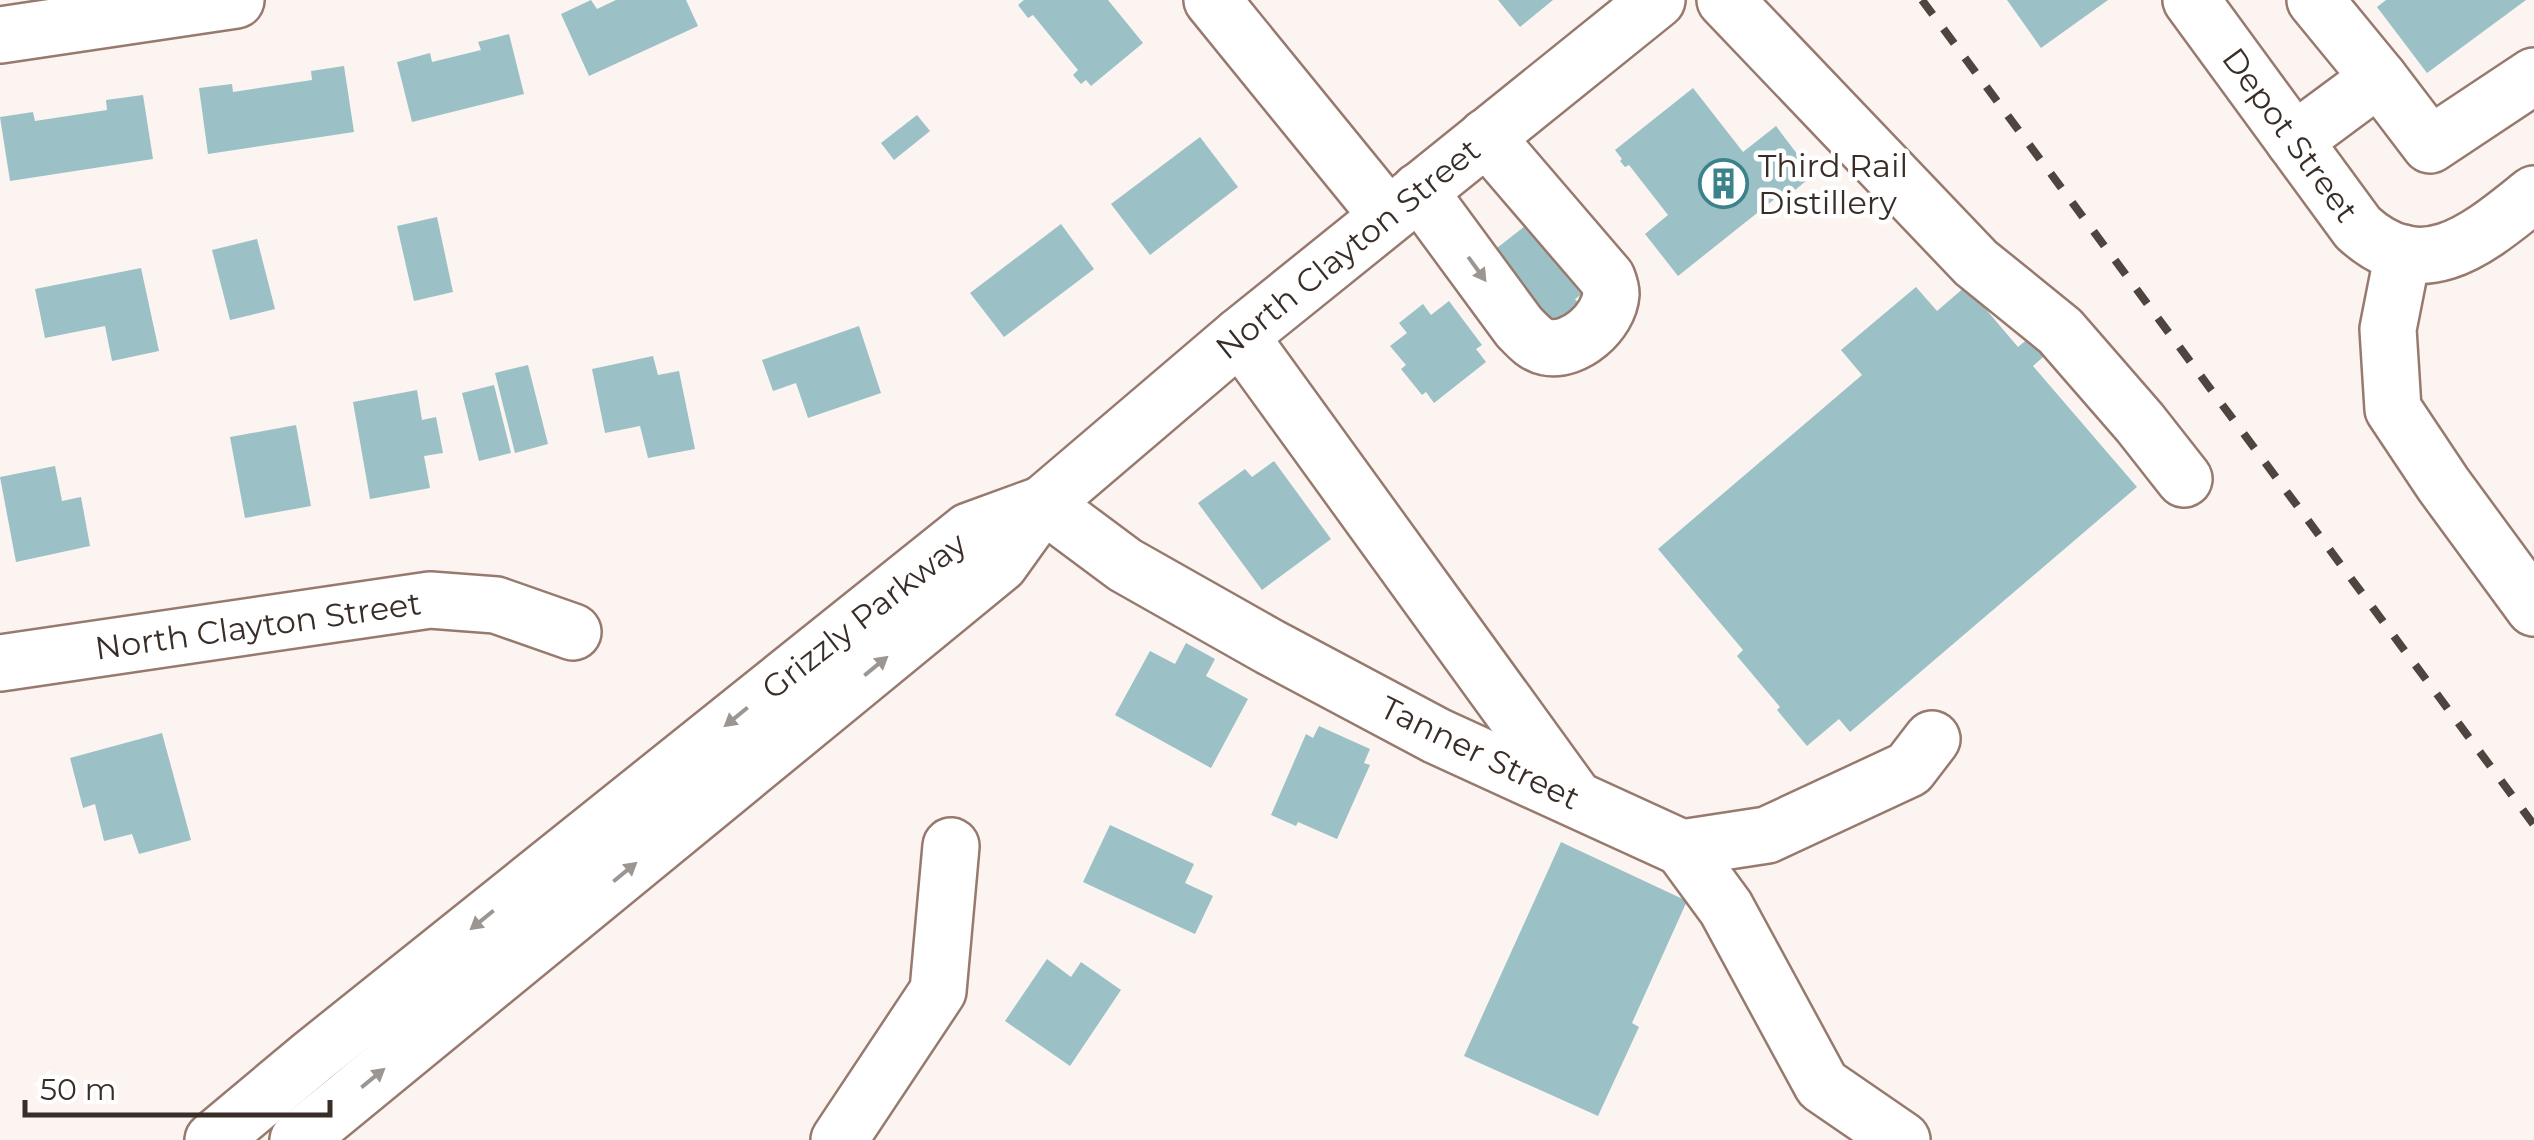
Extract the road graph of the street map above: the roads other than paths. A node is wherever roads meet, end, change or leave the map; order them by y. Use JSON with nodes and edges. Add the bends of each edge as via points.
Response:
{"nodes":[{"id":1,"x":236,"y":0,"type":"edge"},
{"id":2,"x":1212,"y":0,"type":"edge"},
{"id":3,"x":1725,"y":0,"type":"edge"},
{"id":4,"x":2315,"y":0,"type":"edge"},
{"id":5,"x":2197,"y":2,"type":"edge"},
{"id":6,"x":1638,"y":6,"type":"edge"},
{"id":7,"x":0,"y":34,"type":"edge"},
{"id":8,"x":2534,"y":76,"type":"edge"},
{"id":9,"x":2379,"y":78,"type":"junction"},
{"id":10,"x":1486,"y":137,"type":"junction"},
{"id":11,"x":2294,"y":141,"type":"junction"},
{"id":12,"x":2534,"y":194,"type":"edge"},
{"id":13,"x":1404,"y":203,"type":"junction"},
{"id":14,"x":2403,"y":253,"type":"junction"},
{"id":15,"x":1240,"y":336,"type":"junction"},
{"id":16,"x":2184,"y":479,"type":"dead end"},
{"id":17,"x":1043,"y":504,"type":"junction"},
{"id":18,"x":2534,"y":608,"type":"edge"},
{"id":19,"x":573,"y":632,"type":"dead end"},
{"id":20,"x":0,"y":664,"type":"edge"},
{"id":21,"x":1932,"y":739,"type":"dead end"},
{"id":22,"x":1576,"y":800,"type":"junction"},
{"id":23,"x":951,"y":846,"type":"dead end"},
{"id":24,"x":1682,"y":848,"type":"junction"},
{"id":25,"x":212,"y":1140,"type":"edge"},
{"id":26,"x":298,"y":1140,"type":"edge"},
{"id":27,"x":839,"y":1140,"type":"edge"},
{"id":28,"x":1902,"y":1140,"type":"edge"}],
"edges":[{"from":1,"to":7,"type":"street"},
{"from":2,"to":13,"type":"street"},
{"from":3,"to":16,"type":"street","via":[[1976,263],[2060,331]]},
{"from":4,"to":9,"type":"street"},
{"from":5,"to":11,"type":"street","name":"Depot Street"},
{"from":6,"to":10,"type":"street","name":"North Clayton Street"},
{"from":8,"to":9,"type":"street","via":[[2430,145]]},
{"from":9,"to":11,"type":"street"},
{"from":10,"to":13,"type":"street","name":"North Clayton Street"},
{"from":13,"to":10,"type":"street","one_way":true,"via":[[1534,341],[1567,345],[1586,336],[1608,306],[1607,278]]},
{"from":11,"to":14,"type":"street","name":"Depot Street","via":[[2358,228]]},
{"from":12,"to":14,"type":"street","via":[[2471,242],[2437,255]]},
{"from":13,"to":15,"type":"street","name":"North Clayton Street"},
{"from":14,"to":18,"type":"street","via":[[2388,329],[2393,408]]},
{"from":15,"to":17,"type":"street","name":"North Clayton Street"},
{"from":15,"to":22,"type":"street"},
{"from":17,"to":22,"type":"street","name":"Tanner Street","via":[[1126,565],[1270,646],[1437,736]]},
{"from":17,"to":25,"type":"street","name":"Grizzly Parkway","one_way":true,"via":[[968,530]]},
{"from":26,"to":17,"type":"street","name":"Grizzly Parkway","one_way":true,"via":[[1000,564]]},
{"from":19,"to":20,"type":"street","name":"North Clayton Street","via":[[496,605],[430,600]]},
{"from":21,"to":24,"type":"street","via":[[1909,769],[1767,834]]},
{"from":22,"to":24,"type":"street","name":"Tanner Street"},
{"from":23,"to":27,"type":"street","via":[[938,991]]},
{"from":24,"to":28,"type":"street","via":[[1726,908],[1822,1085]]}]}
